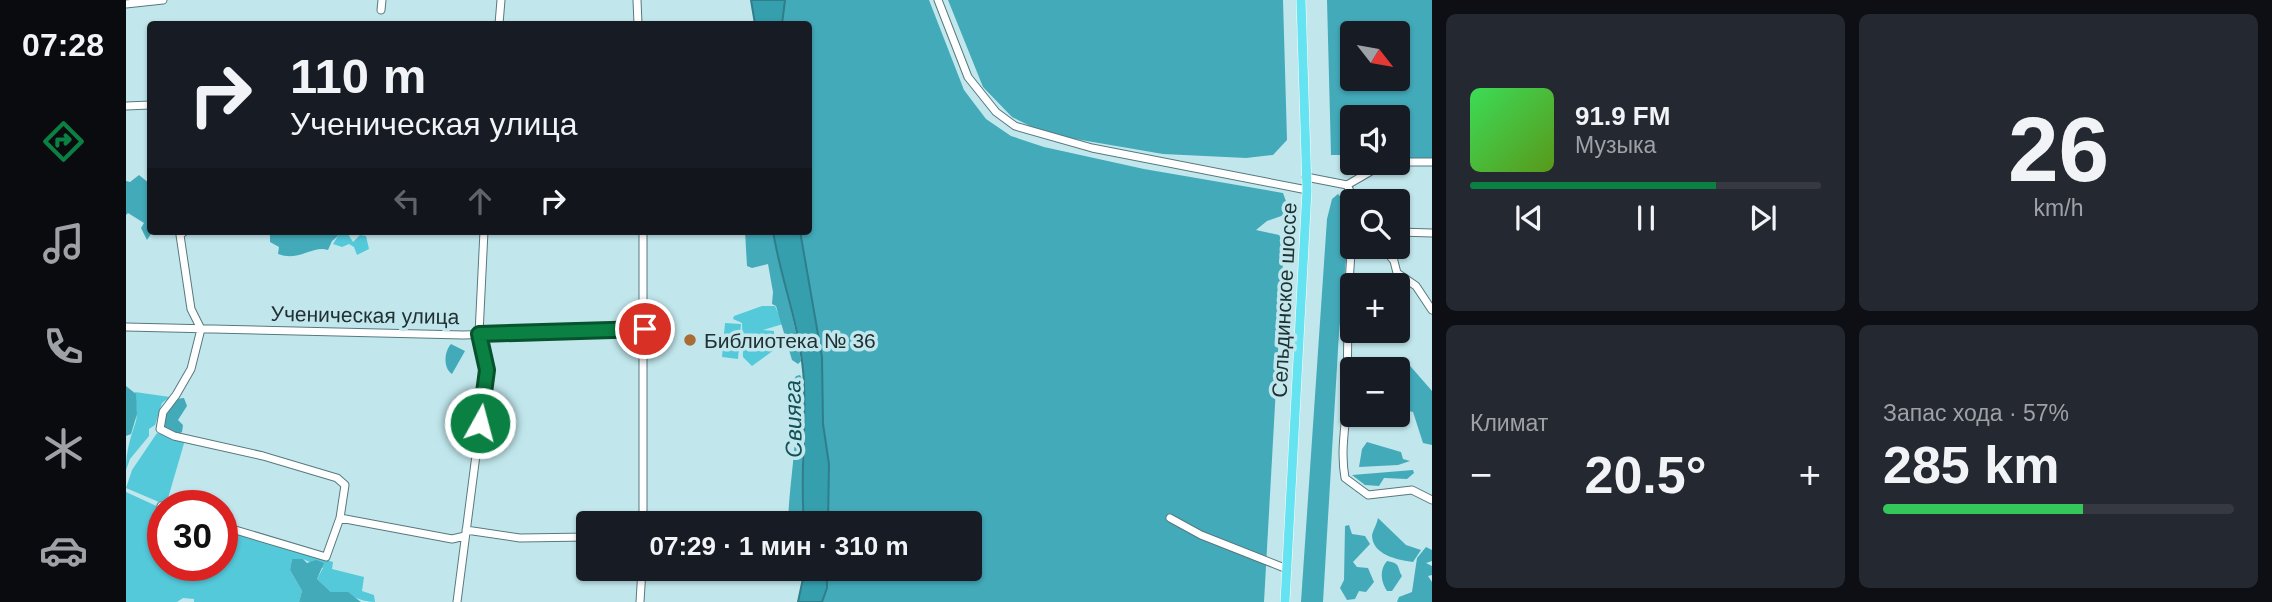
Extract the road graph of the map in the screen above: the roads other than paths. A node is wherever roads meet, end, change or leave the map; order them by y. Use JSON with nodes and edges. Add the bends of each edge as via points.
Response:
{"nodes":[{"id":1,"x":163,"y":0,"type":"edge"},
{"id":2,"x":382,"y":0,"type":"edge"},
{"id":3,"x":501,"y":0,"type":"edge"},
{"id":4,"x":637,"y":0,"type":"edge"},
{"id":5,"x":938,"y":0,"type":"edge"},
{"id":6,"x":1301,"y":0,"type":"edge"},
{"id":7,"x":126,"y":4,"type":"edge"},
{"id":8,"x":381,"y":10,"type":"dead end"},
{"id":9,"x":499,"y":21,"type":"edge"},
{"id":10,"x":638,"y":21,"type":"edge"},
{"id":11,"x":147,"y":105,"type":"edge"},
{"id":12,"x":126,"y":106,"type":"edge"},
{"id":13,"x":1410,"y":162,"type":"edge"},
{"id":14,"x":1432,"y":162,"type":"edge"},
{"id":15,"x":1364,"y":175,"type":"edge"},
{"id":16,"x":1306,"y":177,"type":"junction"},
{"id":17,"x":1347,"y":185,"type":"junction"},
{"id":18,"x":1349,"y":189,"type":"edge"},
{"id":19,"x":1307,"y":190,"type":"junction"},
{"id":20,"x":1410,"y":232,"type":"edge"},
{"id":21,"x":1432,"y":233,"type":"edge"},
{"id":22,"x":180,"y":235,"type":"edge"},
{"id":23,"x":484,"y":235,"type":"edge"},
{"id":24,"x":643,"y":235,"type":"edge"},
{"id":25,"x":1350,"y":259,"type":"edge"},
{"id":26,"x":1392,"y":259,"type":"edge"},
{"id":27,"x":1432,"y":310,"type":"edge"},
{"id":28,"x":126,"y":327,"type":"edge"},
{"id":29,"x":201,"y":329,"type":"junction"},
{"id":30,"x":645,"y":329,"type":"junction"},
{"id":31,"x":479,"y":334,"type":"junction"},
{"id":32,"x":1432,"y":500,"type":"edge"},
{"id":33,"x":643,"y":511,"type":"edge"},
{"id":34,"x":340,"y":518,"type":"junction"},
{"id":35,"x":1170,"y":518,"type":"dead end"},
{"id":36,"x":238,"y":531,"type":"edge"},
{"id":37,"x":466,"y":533,"type":"junction"},
{"id":38,"x":576,"y":537,"type":"edge"},
{"id":39,"x":1287,"y":569,"type":"junction"},
{"id":40,"x":641,"y":581,"type":"edge"},
{"id":41,"x":457,"y":602,"type":"edge"},
{"id":42,"x":640,"y":602,"type":"edge"},
{"id":43,"x":1285,"y":602,"type":"edge"}],
"edges":[{"from":1,"to":7,"type":"street"},
{"from":2,"to":8,"type":"street"},
{"from":3,"to":9,"type":"street"},
{"from":4,"to":10,"type":"street"},
{"from":5,"to":19,"type":"street","via":[[968,77],[982,98],[1015,126],[1092,148]]},
{"from":6,"to":16,"type":"main road","name":"Сельдинское шоссе"},
{"from":11,"to":12,"type":"street"},
{"from":13,"to":14,"type":"street"},
{"from":15,"to":17,"type":"street"},
{"from":16,"to":17,"type":"street"},
{"from":16,"to":19,"type":"main road","name":"Сельдинское шоссе"},
{"from":17,"to":18,"type":"street"},
{"from":19,"to":39,"type":"main road","name":"Сельдинское шоссе"},
{"from":20,"to":21,"type":"street"},
{"from":22,"to":29,"type":"street","via":[[191,309]]},
{"from":23,"to":31,"type":"street"},
{"from":24,"to":30,"type":"street"},
{"from":25,"to":32,"type":"street","via":[[1347,404],[1341,456],[1345,478],[1368,495],[1412,491]]},
{"from":26,"to":27,"type":"street","via":[[1397,273],[1416,285]]},
{"from":28,"to":29,"type":"street","name":"Ученическая улица"},
{"from":29,"to":31,"type":"street","name":"Ученическая улица"},
{"from":29,"to":34,"type":"street","via":[[191,369],[163,412],[160,429],[337,478],[345,485]]},
{"from":30,"to":31,"type":"street","name":"Ученическая улица"},
{"from":30,"to":33,"type":"street"},
{"from":31,"to":37,"type":"street","via":[[487,370]]},
{"from":34,"to":36,"type":"street","via":[[326,557]]},
{"from":34,"to":37,"type":"street","via":[[452,540]]},
{"from":35,"to":39,"type":"street"},
{"from":37,"to":38,"type":"street"},
{"from":37,"to":41,"type":"street"},
{"from":39,"to":43,"type":"main road","name":"Сельдинское шоссе"},
{"from":40,"to":42,"type":"street"}]}
